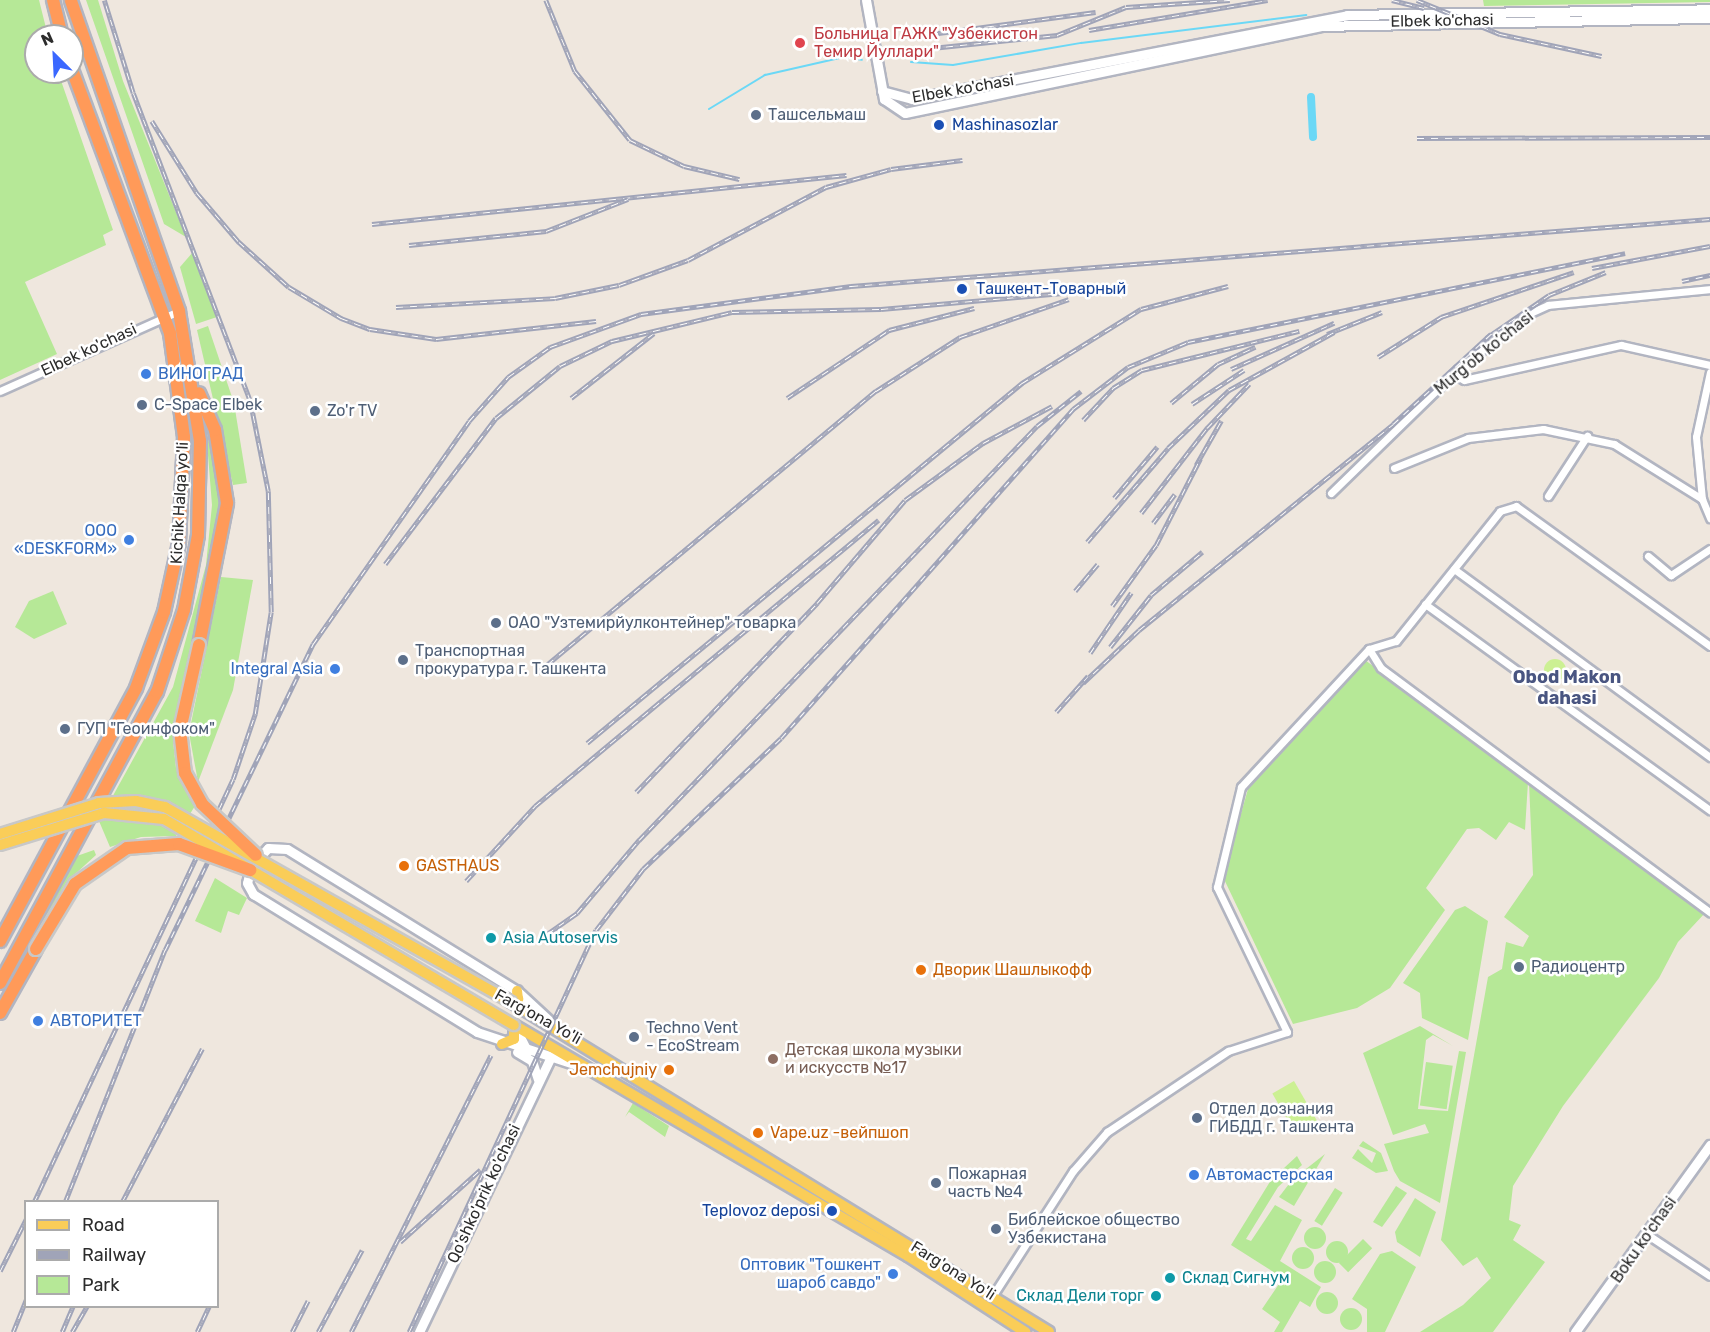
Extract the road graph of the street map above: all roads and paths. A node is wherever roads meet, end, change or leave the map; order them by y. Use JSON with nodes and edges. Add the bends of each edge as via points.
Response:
{"nodes":[{"id":1,"x":53,"y":0,"type":"edge"},
{"id":2,"x":71,"y":0,"type":"edge"},
{"id":3,"x":866,"y":0,"type":"edge"},
{"id":4,"x":1710,"y":9,"type":"edge"},
{"id":5,"x":1710,"y":18,"type":"edge"},
{"id":6,"x":59,"y":24,"type":"edge"},
{"id":7,"x":78,"y":84,"type":"edge"},
{"id":8,"x":882,"y":91,"type":"junction"},
{"id":9,"x":1710,"y":289,"type":"edge"},
{"id":10,"x":179,"y":311,"type":"junction"},
{"id":11,"x":166,"y":316,"type":"junction"},
{"id":12,"x":1710,"y":365,"type":"edge"},
{"id":13,"x":1710,"y":372,"type":"edge"},
{"id":14,"x":191,"y":375,"type":"junction"},
{"id":15,"x":1457,"y":376,"type":"dead end"},
{"id":16,"x":0,"y":391,"type":"edge"},
{"id":17,"x":1587,"y":436,"type":"junction"},
{"id":18,"x":1394,"y":468,"type":"dead end"},
{"id":19,"x":1330,"y":493,"type":"dead end"},
{"id":20,"x":1548,"y":496,"type":"dead end"},
{"id":21,"x":1702,"y":499,"type":"junction"},
{"id":22,"x":1710,"y":518,"type":"edge"},
{"id":23,"x":1710,"y":549,"type":"edge"},
{"id":24,"x":1648,"y":556,"type":"dead end"},
{"id":25,"x":1454,"y":569,"type":"junction"},
{"id":26,"x":1425,"y":604,"type":"junction"},
{"id":27,"x":1710,"y":646,"type":"edge"},
{"id":28,"x":1369,"y":649,"type":"junction"},
{"id":29,"x":1710,"y":757,"type":"edge"},
{"id":30,"x":1710,"y":810,"type":"edge"},
{"id":31,"x":0,"y":834,"type":"edge"},
{"id":32,"x":0,"y":845,"type":"edge"},
{"id":33,"x":256,"y":855,"type":"junction"},
{"id":34,"x":250,"y":870,"type":"junction"},
{"id":35,"x":1710,"y":912,"type":"edge"},
{"id":36,"x":0,"y":941,"type":"edge"},
{"id":37,"x":0,"y":983,"type":"edge"},
{"id":38,"x":517,"y":991,"type":"junction"},
{"id":39,"x":511,"y":1002,"type":"junction"},
{"id":40,"x":0,"y":1014,"type":"edge"},
{"id":41,"x":514,"y":1025,"type":"junction"},
{"id":42,"x":557,"y":1027,"type":"junction"},
{"id":43,"x":502,"y":1044,"type":"junction"},
{"id":44,"x":527,"y":1051,"type":"junction"},
{"id":45,"x":550,"y":1058,"type":"junction"},
{"id":46,"x":532,"y":1061,"type":"junction"},
{"id":47,"x":599,"y":1071,"type":"junction"},
{"id":48,"x":538,"y":1079,"type":"junction"},
{"id":49,"x":1710,"y":1145,"type":"edge"},
{"id":50,"x":1648,"y":1235,"type":"junction"},
{"id":51,"x":1710,"y":1276,"type":"edge"},
{"id":52,"x":993,"y":1295,"type":"junction"},
{"id":53,"x":419,"y":1332,"type":"edge"},
{"id":54,"x":1025,"y":1332,"type":"edge"},
{"id":55,"x":1048,"y":1332,"type":"edge"},
{"id":56,"x":1575,"y":1332,"type":"edge"}],
"edges":[{"from":1,"to":6,"type":"highway"},
{"from":2,"to":10,"type":"highway","name":"Kichik Halqa yo'li"},
{"from":3,"to":8,"type":"main road"},
{"from":4,"to":8,"type":"main road","name":"Elbek ko'chasi","via":[[1347,15],[912,99]]},
{"from":5,"to":8,"type":"main road","name":"Elbek ko'chasi","via":[[1320,26],[914,113],[891,109]]},
{"from":7,"to":11,"type":"highway","name":"Kichik Halqa yo'li"},
{"from":9,"to":19,"type":"street","name":"Murg’ob ko’chasi","via":[[1548,305],[1530,313],[1458,369]]},
{"from":10,"to":11,"type":"street","name":"Elbek ko'chasi"},
{"from":10,"to":14,"type":"highway","name":"Kichik Halqa yo'li"},
{"from":11,"to":16,"type":"street","name":"Elbek ko'chasi"},
{"from":11,"to":36,"type":"highway","name":"Kichik Halqa yo'li","via":[[179,379],[184,447],[179,543],[164,612],[136,688]]},
{"from":12,"to":15,"type":"street","via":[[1621,345],[1464,381]]},
{"from":13,"to":21,"type":"street","via":[[1696,437]]},
{"from":14,"to":33,"type":"highway","bridge":true,"via":[[215,430],[227,503],[180,730],[185,773],[202,804]]},
{"from":14,"to":37,"type":"highway","name":"Kichik Halqa yo'li","via":[[200,499],[194,566],[176,639],[147,713]]},
{"from":17,"to":18,"type":"street","via":[[1543,429],[1493,432]]},
{"from":17,"to":20,"type":"street"},
{"from":17,"to":21,"type":"street","via":[[1614,444]]},
{"from":21,"to":22,"type":"street"},
{"from":23,"to":24,"type":"street","via":[[1671,575]]},
{"from":25,"to":26,"type":"street"},
{"from":25,"to":27,"type":"street","via":[[1500,512],[1516,506]]},
{"from":25,"to":29,"type":"street"},
{"from":26,"to":28,"type":"street","via":[[1396,641]]},
{"from":26,"to":30,"type":"street"},
{"from":28,"to":35,"type":"street","via":[[1381,668]]},
{"from":28,"to":52,"type":"street","via":[[1241,786],[1216,873],[1219,893],[1287,1032],[1228,1051],[1107,1132],[1073,1171]]},
{"from":31,"to":33,"type":"main road","name":"Farg'ona Yo'li","bridge":true,"via":[[91,804],[136,801],[180,812]]},
{"from":32,"to":34,"type":"main road","name":"Farg'ona Yo'li","bridge":true,"via":[[90,815],[136,812],[172,822]]},
{"from":33,"to":39,"type":"main road","name":"Farg'ona Yo'li","bridge":true},
{"from":34,"to":40,"type":"highway","bridge":true,"via":[[179,844],[127,848],[75,884]]},
{"from":34,"to":41,"type":"main road","name":"Farg'ona Yo'li","bridge":true},
{"from":38,"to":39,"type":"main road","via":[[518,999]]},
{"from":38,"to":42,"type":"main road"},
{"from":38,"to":43,"type":"main road","via":[[287,849],[268,848],[251,866],[247,883],[253,894]]},
{"from":39,"to":42,"type":"main road","name":"Farg'ona Yo'li"},
{"from":41,"to":43,"type":"main road","via":[[514,1039]]},
{"from":41,"to":44,"type":"main road"},
{"from":41,"to":47,"type":"main road","name":"Farg'ona Yo'li"},
{"from":42,"to":52,"type":"main road","name":"Farg'ona Yo'li"},
{"from":43,"to":44,"type":"main road"},
{"from":43,"to":46,"type":"main road"},
{"from":44,"to":45,"type":"main road"},
{"from":44,"to":46,"type":"main road"},
{"from":45,"to":47,"type":"main road"},
{"from":45,"to":48,"type":"main road","name":"Qo'shko'prik ko'chasi"},
{"from":46,"to":48,"type":"main road"},
{"from":47,"to":54,"type":"main road","name":"Farg'ona Yo'li"},
{"from":48,"to":53,"type":"main road","name":"Qo'shko'prik ko'chasi"},
{"from":49,"to":50,"type":"main road","name":"Boku ko'chasi"},
{"from":50,"to":51,"type":"street"},
{"from":50,"to":56,"type":"main road","name":"Boku ko'chasi"},
{"from":52,"to":55,"type":"main road","name":"Farg'ona Yo'li"}]}
